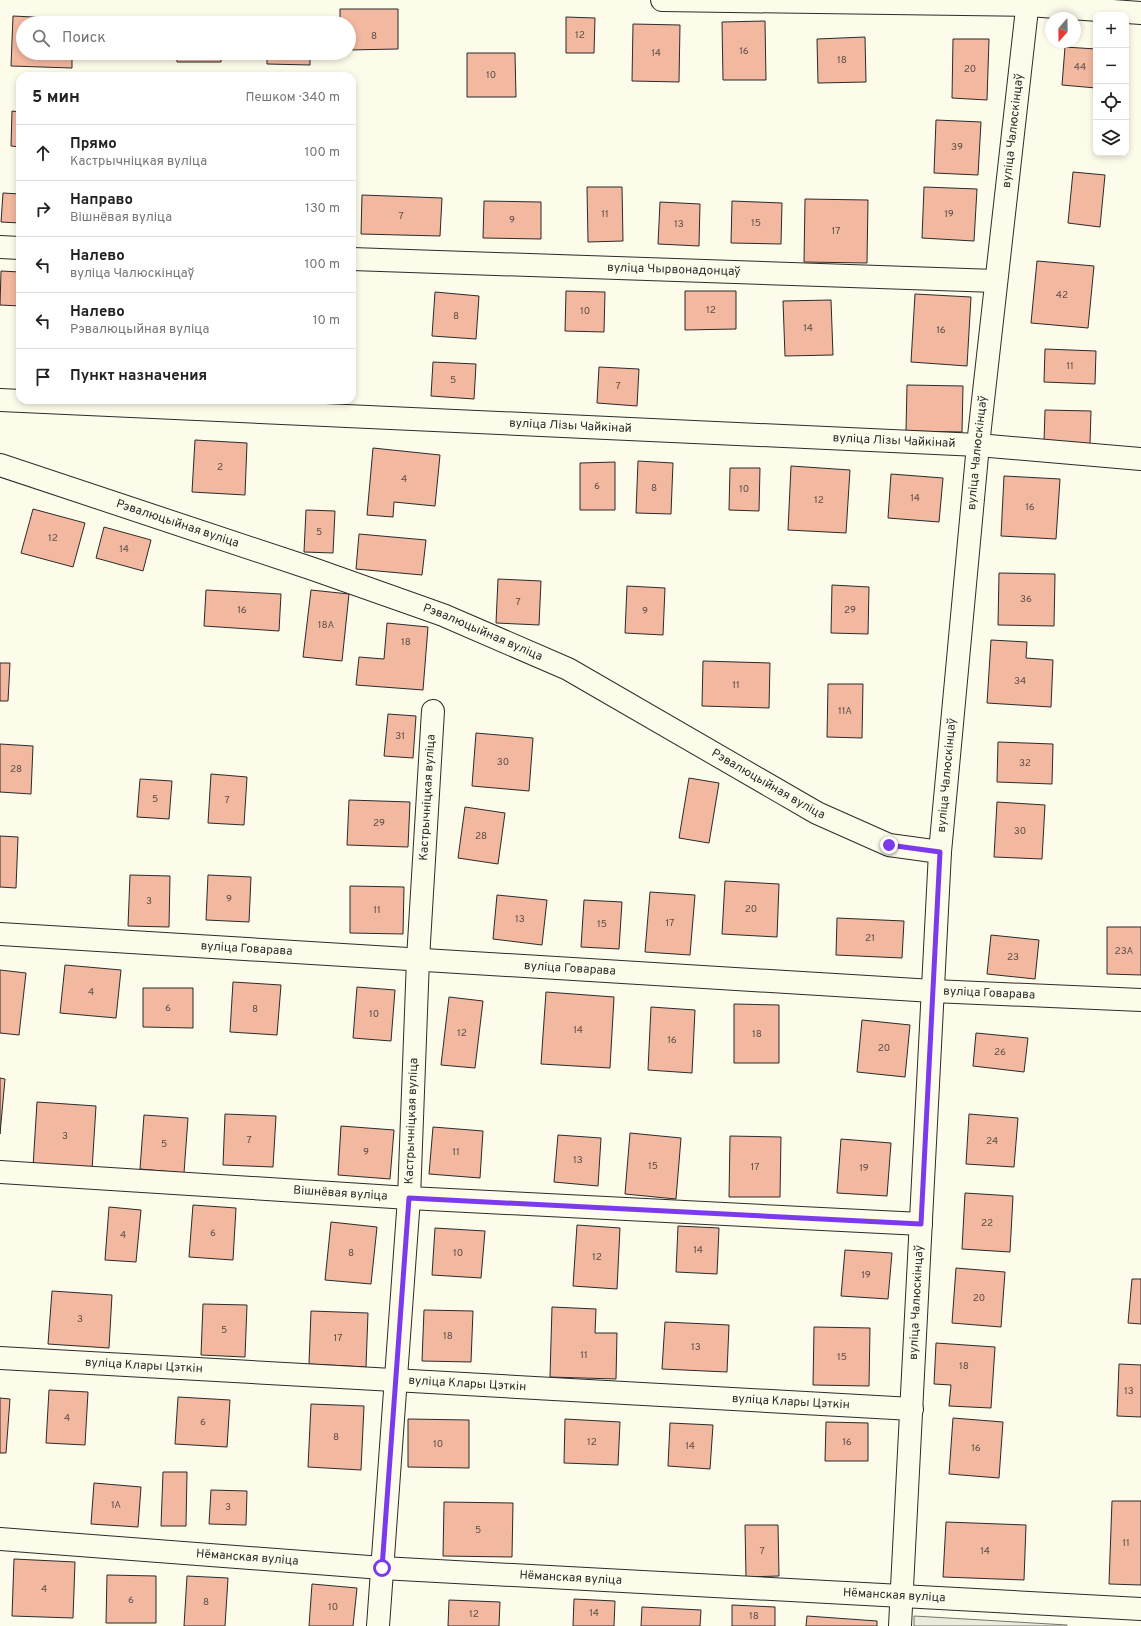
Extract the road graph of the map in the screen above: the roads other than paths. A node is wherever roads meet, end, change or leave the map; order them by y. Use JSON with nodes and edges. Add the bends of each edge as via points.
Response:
{"nodes":[{"id":1,"x":662,"y":0,"type":"edge"},
{"id":2,"x":1028,"y":2,"type":"edge"},
{"id":3,"x":1141,"y":13,"type":"edge"},
{"id":4,"x":0,"y":247,"type":"edge"},
{"id":5,"x":16,"y":248,"type":"edge"},
{"id":6,"x":356,"y":259,"type":"edge"},
{"id":7,"x":996,"y":281,"type":"junction"},
{"id":8,"x":0,"y":400,"type":"edge"},
{"id":9,"x":16,"y":401,"type":"edge"},
{"id":10,"x":87,"y":404,"type":"edge"},
{"id":11,"x":978,"y":445,"type":"junction"},
{"id":12,"x":1141,"y":459,"type":"edge"},
{"id":13,"x":0,"y":465,"type":"edge"},
{"id":14,"x":433,"y":711,"type":"dead end"},
{"id":15,"x":940,"y":852,"type":"junction"},
{"id":16,"x":0,"y":934,"type":"edge"},
{"id":17,"x":418,"y":960,"type":"junction"},
{"id":18,"x":933,"y":991,"type":"junction"},
{"id":19,"x":1141,"y":1000,"type":"edge"},
{"id":20,"x":0,"y":1172,"type":"edge"},
{"id":21,"x":409,"y":1198,"type":"junction"},
{"id":22,"x":921,"y":1224,"type":"junction"},
{"id":23,"x":0,"y":1358,"type":"edge"},
{"id":24,"x":395,"y":1381,"type":"junction"},
{"id":25,"x":912,"y":1409,"type":"junction"},
{"id":26,"x":0,"y":1539,"type":"edge"},
{"id":27,"x":382,"y":1568,"type":"junction"},
{"id":28,"x":902,"y":1596,"type":"junction"},
{"id":29,"x":1141,"y":1609,"type":"edge"},
{"id":30,"x":378,"y":1626,"type":"edge"},
{"id":31,"x":900,"y":1626,"type":"edge"}],
"edges":[{"from":1,"to":2,"type":"street"},
{"from":2,"to":3,"type":"street"},
{"from":2,"to":7,"type":"street","name":"вуліца Чалюскінцаў"},
{"from":4,"to":5,"type":"street"},
{"from":6,"to":7,"type":"street","name":"вуліца Чырвонадонцаў"},
{"from":7,"to":11,"type":"street","name":"вуліца Чалюскінцаў"},
{"from":8,"to":9,"type":"street","name":"вуліца Лізы Чайкінай"},
{"from":10,"to":11,"type":"street","name":"вуліца Лізы Чайкінай"},
{"from":11,"to":12,"type":"street","name":"вуліца Лізы Чайкінай"},
{"from":11,"to":15,"type":"street","name":"вуліца Чалюскінцаў"},
{"from":13,"to":15,"type":"street","name":"Рэвалюцыйная вуліца","via":[[443,615],[568,669],[818,812],[889,845]]},
{"from":14,"to":17,"type":"street","name":"Кастрычніцкая вуліца"},
{"from":15,"to":18,"type":"street","name":"вуліца Чалюскінцаў"},
{"from":16,"to":17,"type":"street","name":"вуліца Говарава"},
{"from":17,"to":18,"type":"street","name":"вуліца Говарава"},
{"from":17,"to":21,"type":"street","name":"Кастрычніцкая вуліца"},
{"from":18,"to":19,"type":"street","name":"вуліца Говарава"},
{"from":18,"to":22,"type":"street","name":"вуліца Чалюскінцаў"},
{"from":20,"to":21,"type":"street","name":"Вішнёвая вуліца"},
{"from":21,"to":22,"type":"street","name":"Вішнёвая вуліца"},
{"from":21,"to":24,"type":"street","name":"Кастрычніцкая вуліца"},
{"from":22,"to":25,"type":"street","name":"вуліца Чалюскінцаў"},
{"from":23,"to":24,"type":"street","name":"вуліца Клары Цэткін"},
{"from":24,"to":25,"type":"street","name":"вуліца Клары Цэткін"},
{"from":24,"to":27,"type":"street","name":"Кастрычніцкая вуліца"},
{"from":25,"to":28,"type":"street","name":"вуліца Чалюскінцаў"},
{"from":26,"to":27,"type":"street","name":"Нёманская вуліца"},
{"from":27,"to":28,"type":"street","name":"Нёманская вуліца"},
{"from":27,"to":30,"type":"street","name":"Кастрычніцкая вуліца"},
{"from":28,"to":29,"type":"street","name":"Нёманская вуліца"},
{"from":28,"to":31,"type":"street","name":"вуліца Чалюскінцаў"}]}
